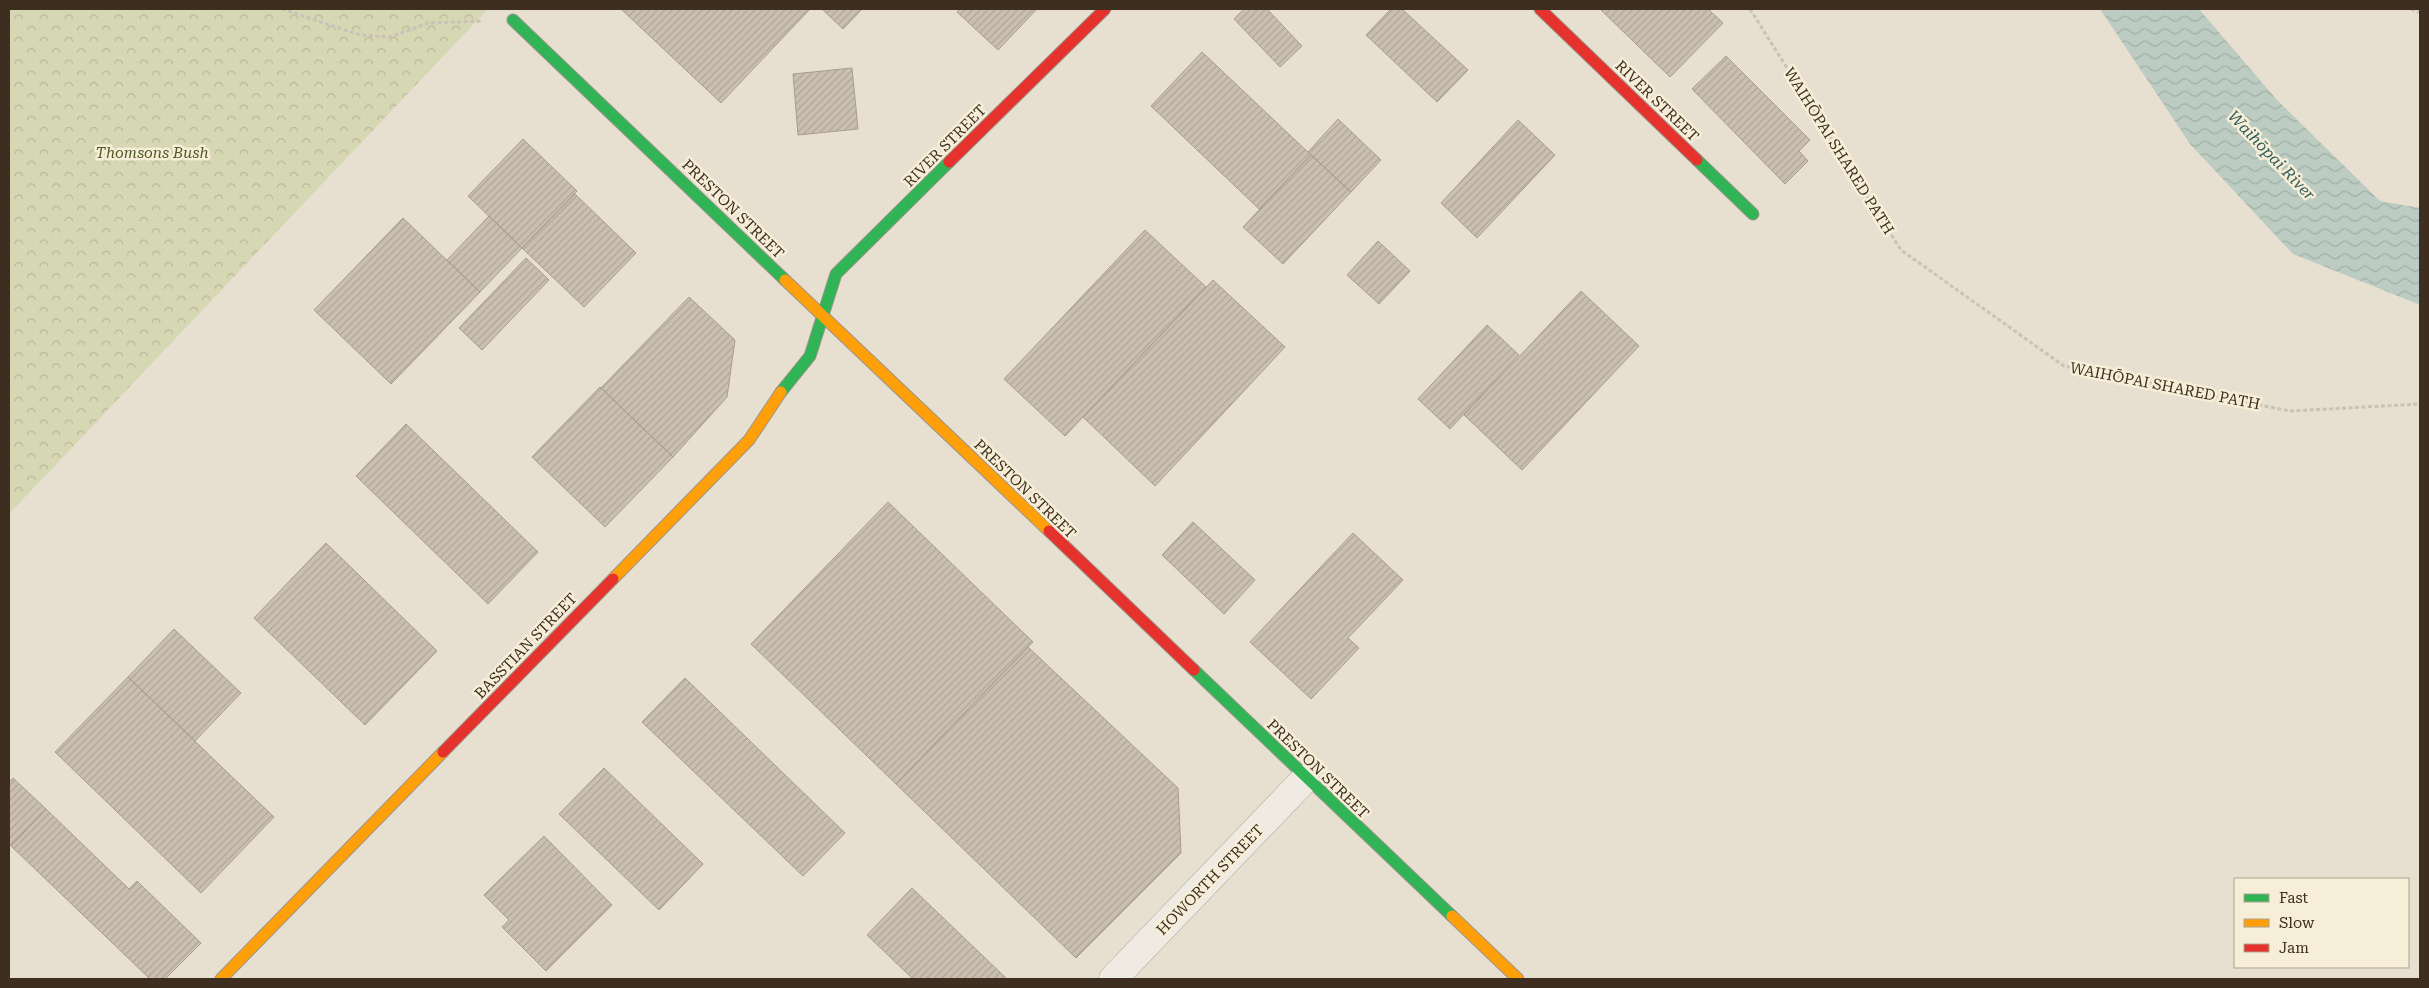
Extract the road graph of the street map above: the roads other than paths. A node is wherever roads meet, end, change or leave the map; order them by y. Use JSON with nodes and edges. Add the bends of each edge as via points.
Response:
{"nodes":[{"id":1,"x":1105,"y":9,"type":"edge"},
{"id":2,"x":1540,"y":9,"type":"edge"},
{"id":3,"x":513,"y":20,"type":"road end"},
{"id":4,"x":1753,"y":214,"type":"dead end"},
{"id":5,"x":822,"y":315,"type":"junction"},
{"id":6,"x":1305,"y":779,"type":"junction"},
{"id":7,"x":221,"y":979,"type":"edge"},
{"id":8,"x":1113,"y":979,"type":"edge"},
{"id":9,"x":1518,"y":979,"type":"edge"}],
"edges":[{"from":1,"to":5,"type":"street","name":"RIVER STREET","via":[[836,274]]},
{"from":2,"to":4,"type":"street","name":"RIVER STREET"},
{"from":3,"to":5,"type":"street","name":"PRESTON STREET"},
{"from":5,"to":6,"type":"street","name":"PRESTON STREET"},
{"from":5,"to":7,"type":"street","name":"BASSTIAN STREET","via":[[810,356],[774,401],[749,440]]},
{"from":6,"to":8,"type":"street","name":"HOWORTH STREET"},
{"from":6,"to":9,"type":"street","name":"PRESTON STREET"}]}
